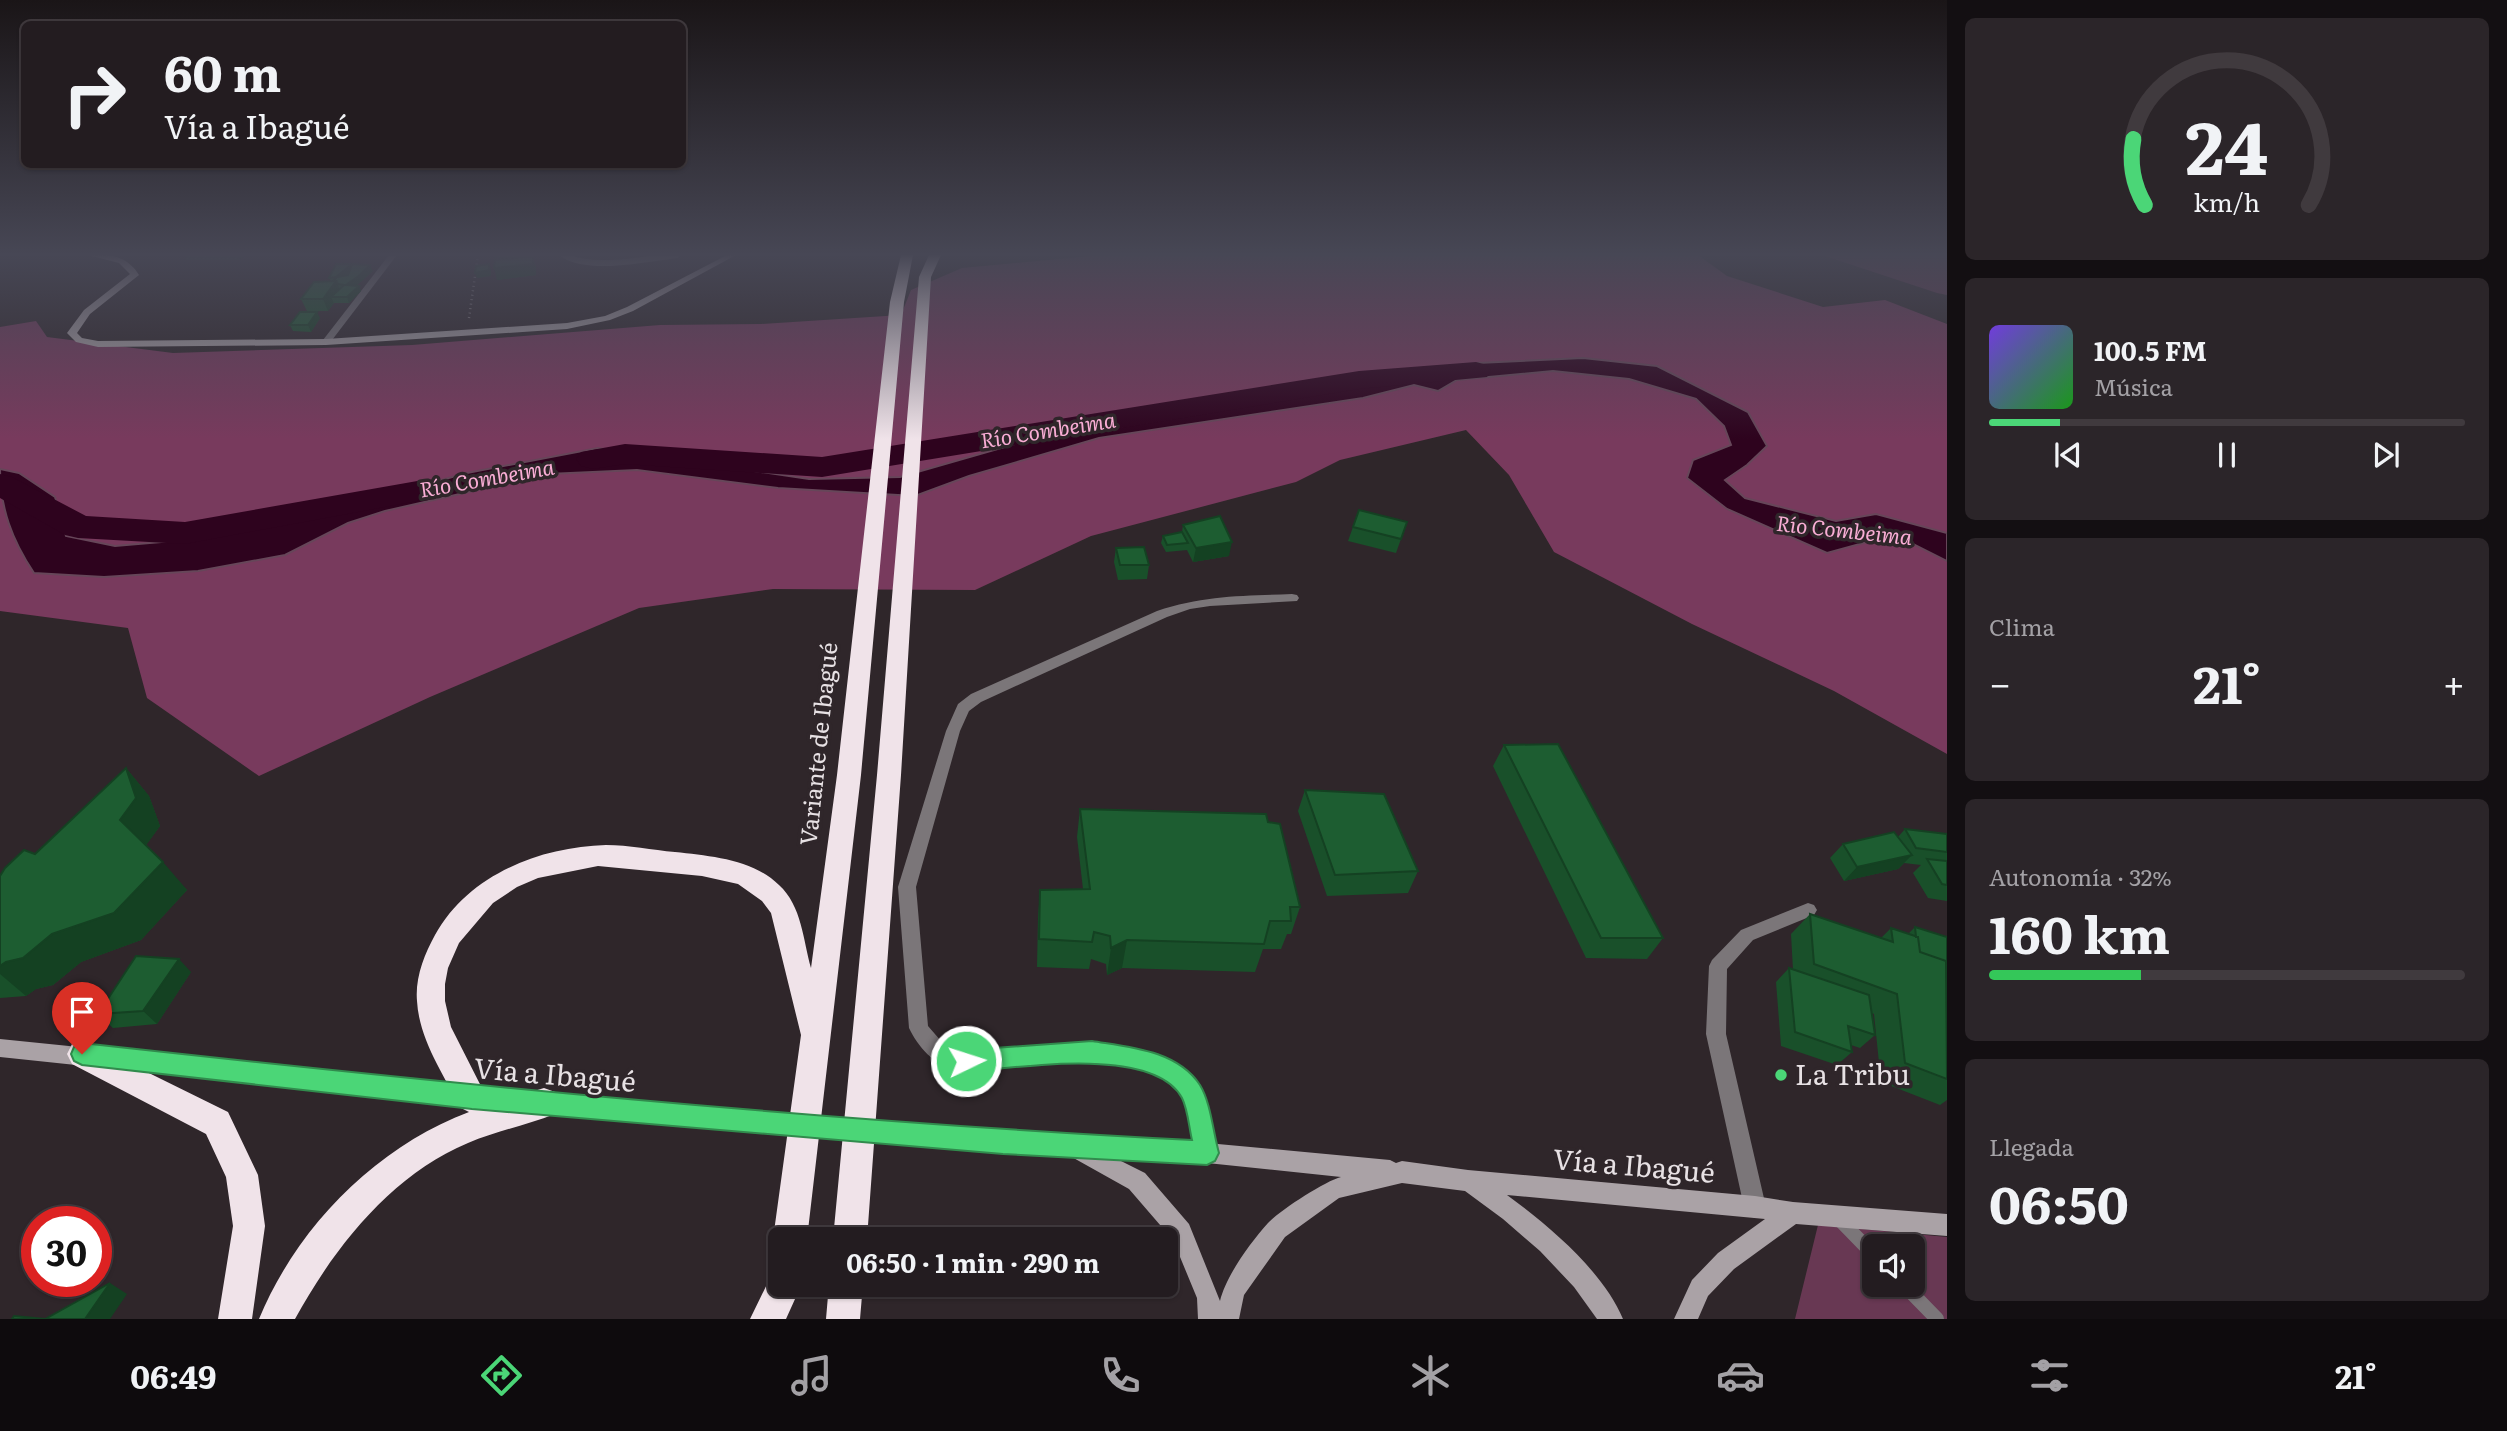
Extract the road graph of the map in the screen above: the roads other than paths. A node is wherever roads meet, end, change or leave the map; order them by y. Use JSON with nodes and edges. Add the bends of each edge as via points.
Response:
{"nodes":[{"id":1,"x":84,"y":317,"type":"edge"},
{"id":2,"x":346,"y":317,"type":"edge"},
{"id":3,"x":611,"y":317,"type":"edge"},
{"id":4,"x":896,"y":317,"type":"edge"},
{"id":5,"x":922,"y":317,"type":"edge"},
{"id":6,"x":326,"y":342,"type":"junction"},
{"id":7,"x":1292,"y":598,"type":"dead end"},
{"id":8,"x":1808,"y":910,"type":"dead end"},
{"id":9,"x":817,"y":1042,"type":"junction"},
{"id":10,"x":0,"y":1048,"type":"edge"},
{"id":11,"x":82,"y":1054,"type":"junction"},
{"id":12,"x":472,"y":1098,"type":"junction"},
{"id":13,"x":544,"y":1103,"type":"junction"},
{"id":14,"x":1024,"y":1144,"type":"junction"},
{"id":15,"x":1207,"y":1153,"type":"junction"},
{"id":16,"x":1402,"y":1172,"type":"junction"},
{"id":17,"x":1468,"y":1181,"type":"junction"},
{"id":18,"x":1755,"y":1207,"type":"junction"},
{"id":19,"x":1793,"y":1213,"type":"junction"},
{"id":20,"x":1835,"y":1215,"type":"junction"},
{"id":21,"x":1947,"y":1225,"type":"edge"},
{"id":22,"x":792,"y":1227,"type":"edge"},
{"id":23,"x":851,"y":1227,"type":"edge"},
{"id":24,"x":1862,"y":1243,"type":"edge"},
{"id":25,"x":782,"y":1297,"type":"edge"},
{"id":26,"x":845,"y":1297,"type":"edge"},
{"id":27,"x":1916,"y":1297,"type":"edge"},
{"id":28,"x":235,"y":1319,"type":"edge"},
{"id":29,"x":276,"y":1319,"type":"edge"},
{"id":30,"x":767,"y":1319,"type":"edge"},
{"id":31,"x":843,"y":1319,"type":"edge"},
{"id":32,"x":1210,"y":1319,"type":"edge"},
{"id":33,"x":1227,"y":1319,"type":"edge"},
{"id":34,"x":1611,"y":1319,"type":"edge"},
{"id":35,"x":1686,"y":1319,"type":"edge"},
{"id":36,"x":1937,"y":1319,"type":"edge"}],
"edges":[{"from":1,"to":6,"type":"main road","via":[[72,333],[79,340],[98,344]]},
{"from":2,"to":6,"type":"street"},
{"from":3,"to":6,"type":"main road","via":[[567,326]]},
{"from":4,"to":9,"type":"highway","name":"Variante de Ibagué"},
{"from":5,"to":23,"type":"highway","via":[[890,775]]},
{"from":7,"to":15,"type":"street","via":[[1188,605],[963,708],[907,887],[919,1028],[929,1045],[955,1060],[1092,1051],[1152,1062],[1178,1077],[1192,1093]]},
{"from":8,"to":18,"type":"street","via":[[1747,935],[1718,966],[1716,1034]]},
{"from":9,"to":12,"type":"highway","via":[[782,907],[766,890],[727,870],[600,856],[555,864],[497,886],[460,921],[441,951],[433,975],[434,1018]]},
{"from":9,"to":22,"type":"highway","name":"Variante de Ibagué"},
{"from":10,"to":11,"type":"main road","name":"Vía a Ibagué"},
{"from":11,"to":12,"type":"main road","name":"Vía a Ibagué"},
{"from":11,"to":28,"type":"highway","via":[[216,1123],[242,1174],[248,1226]]},
{"from":12,"to":13,"type":"main road","name":"Vía a Ibagué"},
{"from":13,"to":14,"type":"main road","name":"Vía a Ibagué","bridge":true},
{"from":13,"to":29,"type":"highway","via":[[454,1133],[405,1163],[355,1206],[322,1243]]},
{"from":14,"to":15,"type":"main road","name":"Vía a Ibagué"},
{"from":14,"to":32,"type":"main road","name":"Vía a Ibagué","via":[[1083,1151],[1137,1181],[1181,1232],[1208,1298]]},
{"from":15,"to":16,"type":"main road","name":"Vía a Ibagué"},
{"from":16,"to":17,"type":"main road","name":"Vía a Ibagué"},
{"from":16,"to":33,"type":"main road","via":[[1334,1189],[1277,1229],[1234,1290]]},
{"from":17,"to":18,"type":"main road","name":"Vía a Ibagué"},
{"from":17,"to":34,"type":"main road","via":[[1516,1213],[1561,1255]]},
{"from":18,"to":19,"type":"main road","name":"Vía a Ibagué"},
{"from":19,"to":20,"type":"main road","name":"Vía a Ibagué"},
{"from":19,"to":35,"type":"main road","via":[[1726,1261],[1700,1288]]},
{"from":20,"to":21,"type":"main road","name":"Vía a Ibagué"},
{"from":20,"to":24,"type":"lane"},
{"from":25,"to":30,"type":"highway"},
{"from":26,"to":31,"type":"highway"},
{"from":27,"to":36,"type":"lane"}]}
